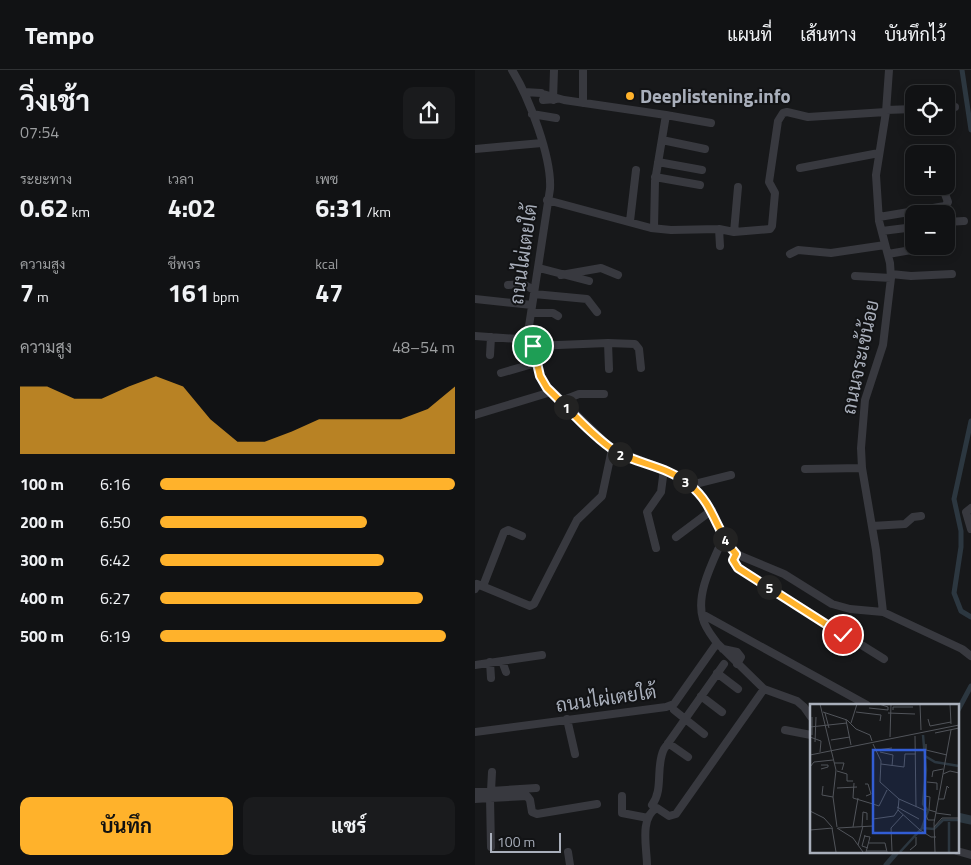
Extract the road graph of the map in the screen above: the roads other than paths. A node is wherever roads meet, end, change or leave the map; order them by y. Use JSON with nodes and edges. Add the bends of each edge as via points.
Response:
{"nodes":[{"id":1,"x":512,"y":70,"type":"edge"},
{"id":2,"x":554,"y":70,"type":"edge"},
{"id":3,"x":583,"y":70,"type":"edge"},
{"id":4,"x":889,"y":70,"type":"edge"},
{"id":5,"x":526,"y":95,"type":"junction"},
{"id":6,"x":555,"y":98,"type":"junction"},
{"id":7,"x":583,"y":103,"type":"junction"},
{"id":8,"x":905,"y":110,"type":"edge"},
{"id":9,"x":886,"y":111,"type":"junction"},
{"id":10,"x":532,"y":114,"type":"junction"},
{"id":11,"x":666,"y":115,"type":"junction"},
{"id":12,"x":557,"y":118,"type":"dead end"},
{"id":13,"x":711,"y":123,"type":"dead end"},
{"id":14,"x":662,"y":140,"type":"junction"},
{"id":15,"x":541,"y":143,"type":"junction"},
{"id":16,"x":475,"y":149,"type":"edge"},
{"id":17,"x":705,"y":149,"type":"dead end"},
{"id":18,"x":879,"y":152,"type":"junction"},
{"id":19,"x":658,"y":162,"type":"junction"},
{"id":20,"x":800,"y":168,"type":"dead end"},
{"id":21,"x":636,"y":170,"type":"dead end"},
{"id":22,"x":702,"y":170,"type":"dead end"},
{"id":23,"x":655,"y":177,"type":"junction"},
{"id":24,"x":700,"y":185,"type":"dead end"},
{"id":25,"x":738,"y":187,"type":"dead end"},
{"id":26,"x":946,"y":195,"type":"edge"},
{"id":27,"x":547,"y":200,"type":"junction"},
{"id":28,"x":879,"y":217,"type":"junction"},
{"id":29,"x":630,"y":221,"type":"junction"},
{"id":30,"x":964,"y":221,"type":"dead end"},
{"id":31,"x":955,"y":222,"type":"edge"},
{"id":32,"x":654,"y":228,"type":"junction"},
{"id":33,"x":905,"y":228,"type":"edge"},
{"id":34,"x":719,"y":229,"type":"junction"},
{"id":35,"x":882,"y":231,"type":"junction"},
{"id":36,"x":734,"y":232,"type":"junction"},
{"id":37,"x":885,"y":245,"type":"junction"},
{"id":38,"x":720,"y":246,"type":"dead end"},
{"id":39,"x":905,"y":251,"type":"edge"},
{"id":40,"x":790,"y":254,"type":"dead end"},
{"id":41,"x":888,"y":254,"type":"junction"},
{"id":42,"x":539,"y":268,"type":"junction"},
{"id":43,"x":952,"y":274,"type":"dead end"},
{"id":44,"x":561,"y":275,"type":"junction"},
{"id":45,"x":618,"y":275,"type":"dead end"},
{"id":46,"x":855,"y":276,"type":"dead end"},
{"id":47,"x":891,"y":276,"type":"junction"},
{"id":48,"x":589,"y":281,"type":"dead end"},
{"id":49,"x":508,"y":285,"type":"dead end"},
{"id":50,"x":534,"y":292,"type":"junction"},
{"id":51,"x":475,"y":298,"type":"edge"},
{"id":52,"x":531,"y":309,"type":"junction"},
{"id":53,"x":597,"y":312,"type":"dead end"},
{"id":54,"x":558,"y":316,"type":"dead end"},
{"id":55,"x":475,"y":336,"type":"edge"},
{"id":56,"x":491,"y":337,"type":"junction"},
{"id":57,"x":532,"y":343,"type":"junction"},
{"id":58,"x":608,"y":343,"type":"junction"},
{"id":59,"x":490,"y":355,"type":"dead end"},
{"id":60,"x":536,"y":363,"type":"junction"},
{"id":61,"x":641,"y":368,"type":"dead end"},
{"id":62,"x":609,"y":369,"type":"dead end"},
{"id":63,"x":501,"y":373,"type":"dead end"},
{"id":64,"x":551,"y":392,"type":"junction"},
{"id":65,"x":604,"y":394,"type":"dead end"},
{"id":66,"x":561,"y":401,"type":"junction"},
{"id":67,"x":475,"y":415,"type":"edge"},
{"id":68,"x":612,"y":449,"type":"junction"},
{"id":69,"x":862,"y":468,"type":"junction"},
{"id":70,"x":805,"y":469,"type":"dead end"},
{"id":71,"x":665,"y":470,"type":"junction"},
{"id":72,"x":731,"y":475,"type":"dead end"},
{"id":73,"x":691,"y":485,"type":"junction"},
{"id":74,"x":971,"y":508,"type":"edge"},
{"id":75,"x":712,"y":510,"type":"junction"},
{"id":76,"x":921,"y":516,"type":"dead end"},
{"id":77,"x":872,"y":526,"type":"junction"},
{"id":78,"x":971,"y":529,"type":"edge"},
{"id":79,"x":522,"y":536,"type":"dead end"},
{"id":80,"x":723,"y":536,"type":"junction"},
{"id":81,"x":676,"y":537,"type":"dead end"},
{"id":82,"x":656,"y":548,"type":"dead end"},
{"id":83,"x":736,"y":554,"type":"junction"},
{"id":84,"x":477,"y":585,"type":"edge"},
{"id":85,"x":883,"y":612,"type":"junction"},
{"id":86,"x":701,"y":614,"type":"junction"},
{"id":87,"x":717,"y":643,"type":"junction"},
{"id":88,"x":542,"y":655,"type":"dead end"},
{"id":89,"x":971,"y":656,"type":"edge"},
{"id":90,"x":884,"y":659,"type":"dead end"},
{"id":91,"x":502,"y":661,"type":"junction"},
{"id":92,"x":490,"y":662,"type":"junction"},
{"id":93,"x":729,"y":662,"type":"junction"},
{"id":94,"x":475,"y":664,"type":"edge"},
{"id":95,"x":506,"y":672,"type":"dead end"},
{"id":96,"x":719,"y":674,"type":"junction"},
{"id":97,"x":491,"y":678,"type":"dead end"},
{"id":98,"x":739,"y":689,"type":"dead end"},
{"id":99,"x":764,"y":689,"type":"junction"},
{"id":100,"x":701,"y":696,"type":"junction"},
{"id":101,"x":865,"y":704,"type":"edge"},
{"id":102,"x":674,"y":710,"type":"dead end"},
{"id":103,"x":722,"y":712,"type":"dead end"},
{"id":104,"x":810,"y":716,"type":"edge"},
{"id":105,"x":567,"y":719,"type":"junction"},
{"id":106,"x":685,"y":719,"type":"junction"},
{"id":107,"x":785,"y":730,"type":"dead end"},
{"id":108,"x":475,"y":732,"type":"edge"},
{"id":109,"x":704,"y":734,"type":"dead end"},
{"id":110,"x":810,"y":735,"type":"edge"},
{"id":111,"x":668,"y":743,"type":"junction"},
{"id":112,"x":575,"y":754,"type":"dead end"},
{"id":113,"x":688,"y":757,"type":"dead end"},
{"id":114,"x":492,"y":772,"type":"dead end"},
{"id":115,"x":536,"y":788,"type":"dead end"},
{"id":116,"x":475,"y":792,"type":"edge"},
{"id":117,"x":490,"y":795,"type":"junction"},
{"id":118,"x":622,"y":796,"type":"dead end"},
{"id":119,"x":475,"y":799,"type":"edge"},
{"id":120,"x":597,"y":804,"type":"dead end"},
{"id":121,"x":652,"y":805,"type":"dead end"},
{"id":122,"x":648,"y":818,"type":"junction"},
{"id":123,"x":491,"y":846,"type":"dead end"},
{"id":124,"x":958,"y":851,"type":"edge"},
{"id":125,"x":568,"y":852,"type":"dead end"},
{"id":126,"x":971,"y":854,"type":"edge"},
{"id":127,"x":570,"y":865,"type":"edge"},
{"id":128,"x":647,"y":865,"type":"edge"}],
"edges":[{"from":1,"to":5,"type":"street","name":"ถนนไผ่เตยใต้"},
{"from":2,"to":6,"type":"street"},
{"from":3,"to":7,"type":"street"},
{"from":4,"to":9,"type":"street","name":"ถนนจระเข้น้อย"},
{"from":5,"to":6,"type":"street"},
{"from":5,"to":10,"type":"street","name":"ถนนไผ่เตยใต้"},
{"from":6,"to":7,"type":"street"},
{"from":7,"to":11,"type":"street"},
{"from":8,"to":9,"type":"street"},
{"from":9,"to":18,"type":"street","name":"ถนนจระเข้น้อย"},
{"from":9,"to":36,"type":"street","via":[[808,117],[783,113],[778,121],[769,182],[775,193],[771,228]]},
{"from":10,"to":12,"type":"street"},
{"from":10,"to":15,"type":"street","name":"ถนนไผ่เตยใต้"},
{"from":11,"to":13,"type":"street"},
{"from":11,"to":14,"type":"street"},
{"from":14,"to":17,"type":"street"},
{"from":14,"to":19,"type":"street"},
{"from":15,"to":16,"type":"street"},
{"from":15,"to":27,"type":"street","name":"ถนนไผ่เตยใต้","via":[[550,171]]},
{"from":18,"to":20,"type":"street"},
{"from":18,"to":28,"type":"street","name":"ถนนจระเข้น้อย","via":[[876,174]]},
{"from":19,"to":22,"type":"street"},
{"from":19,"to":23,"type":"street"},
{"from":21,"to":29,"type":"street"},
{"from":23,"to":24,"type":"street"},
{"from":23,"to":32,"type":"street"},
{"from":25,"to":36,"type":"street"},
{"from":26,"to":28,"type":"street","via":[[949,202],[945,206]]},
{"from":27,"to":29,"type":"street"},
{"from":27,"to":42,"type":"street","name":"ถนนไผ่เตยใต้"},
{"from":28,"to":35,"type":"street","name":"ถนนจระเข้น้อย"},
{"from":29,"to":32,"type":"street"},
{"from":30,"to":31,"type":"street"},
{"from":32,"to":34,"type":"street"},
{"from":33,"to":35,"type":"street"},
{"from":34,"to":36,"type":"street"},
{"from":34,"to":38,"type":"street"},
{"from":35,"to":37,"type":"street","name":"ถนนจระเข้น้อย"},
{"from":37,"to":40,"type":"street","via":[[831,253],[798,250]]},
{"from":37,"to":41,"type":"street","name":"ถนนจระเข้น้อย"},
{"from":39,"to":41,"type":"street"},
{"from":41,"to":47,"type":"street","name":"ถนนจระเข้น้อย"},
{"from":42,"to":44,"type":"street"},
{"from":42,"to":50,"type":"street","name":"ถนนไผ่เตยใต้"},
{"from":43,"to":47,"type":"street"},
{"from":44,"to":45,"type":"street","via":[[601,268]]},
{"from":44,"to":48,"type":"street"},
{"from":46,"to":47,"type":"street"},
{"from":47,"to":69,"type":"street","name":"ถนนจระเข้น้อย","via":[[883,345],[865,400]]},
{"from":49,"to":50,"type":"street","via":[[523,284]]},
{"from":50,"to":52,"type":"street","name":"ถนนไผ่เตยใต้"},
{"from":50,"to":53,"type":"street","via":[[587,299]]},
{"from":51,"to":52,"type":"street"},
{"from":52,"to":54,"type":"street"},
{"from":52,"to":57,"type":"street","name":"ถนนไผ่เตยใต้"},
{"from":55,"to":56,"type":"street"},
{"from":56,"to":57,"type":"street"},
{"from":56,"to":59,"type":"street"},
{"from":57,"to":58,"type":"street"},
{"from":57,"to":60,"type":"street","name":"ถนนไผ่เตยใต้"},
{"from":58,"to":61,"type":"street","via":[[638,346]]},
{"from":58,"to":62,"type":"street"},
{"from":60,"to":63,"type":"street"},
{"from":60,"to":64,"type":"street","name":"ถนนไผ่เตยใต้","via":[[543,382]]},
{"from":64,"to":66,"type":"street","name":"ถนนไผ่เตยใต้"},
{"from":64,"to":67,"type":"street"},
{"from":65,"to":66,"type":"street","via":[[579,394]]},
{"from":66,"to":68,"type":"street","name":"ถนนไผ่เตยใต้"},
{"from":68,"to":71,"type":"street","name":"ถนนไผ่เตยใต้"},
{"from":68,"to":84,"type":"street","via":[[602,496],[577,520],[534,604],[519,603]]},
{"from":69,"to":70,"type":"street"},
{"from":69,"to":77,"type":"street","name":"ถนนจระเข้น้อย"},
{"from":71,"to":73,"type":"street","name":"ถนนไผ่เตยใต้"},
{"from":71,"to":82,"type":"street","via":[[661,492],[647,512]]},
{"from":72,"to":73,"type":"street"},
{"from":73,"to":75,"type":"street","name":"ถนนไผ่เตยใต้"},
{"from":74,"to":78,"type":"street","via":[[966,512]]},
{"from":75,"to":80,"type":"street","name":"ถนนไผ่เตยใต้"},
{"from":75,"to":81,"type":"street"},
{"from":76,"to":77,"type":"street","via":[[913,517],[905,524]]},
{"from":77,"to":85,"type":"street","name":"ถนนจระเข้น้อย"},
{"from":79,"to":84,"type":"street","via":[[506,530]]},
{"from":80,"to":83,"type":"street","name":"ถนนไผ่เตยใต้"},
{"from":80,"to":86,"type":"street","via":[[704,586]]},
{"from":83,"to":85,"type":"street","via":[[784,574],[832,604]]},
{"from":83,"to":90,"type":"street","name":"ถนนไผ่เตยใต้","via":[[733,560],[738,568]]},
{"from":85,"to":89,"type":"street","via":[[963,649]]},
{"from":86,"to":87,"type":"street"},
{"from":86,"to":101,"type":"street"},
{"from":87,"to":93,"type":"street","via":[[741,657]]},
{"from":87,"to":105,"type":"street","name":"ถนนไผ่เตยใต้","via":[[674,704]]},
{"from":88,"to":91,"type":"street"},
{"from":91,"to":92,"type":"street"},
{"from":91,"to":95,"type":"street"},
{"from":92,"to":94,"type":"street"},
{"from":92,"to":97,"type":"street"},
{"from":93,"to":96,"type":"street"},
{"from":93,"to":99,"type":"street"},
{"from":96,"to":98,"type":"street"},
{"from":96,"to":100,"type":"street"},
{"from":99,"to":104,"type":"street","via":[[797,701]]},
{"from":99,"to":122,"type":"street","via":[[676,814],[669,816],[657,808]]},
{"from":100,"to":103,"type":"street"},
{"from":100,"to":106,"type":"street"},
{"from":102,"to":106,"type":"street"},
{"from":105,"to":108,"type":"street","name":"ถนนไผ่เตยใต้"},
{"from":105,"to":112,"type":"street"},
{"from":106,"to":109,"type":"street"},
{"from":106,"to":111,"type":"street"},
{"from":107,"to":110,"type":"street"},
{"from":111,"to":113,"type":"street"},
{"from":111,"to":121,"type":"street","via":[[661,754],[658,797]]},
{"from":114,"to":117,"type":"street"},
{"from":115,"to":117,"type":"street"},
{"from":116,"to":117,"type":"street"},
{"from":117,"to":119,"type":"street"},
{"from":117,"to":120,"type":"street","via":[[527,796],[532,812],[537,814]]},
{"from":117,"to":123,"type":"street"},
{"from":118,"to":122,"type":"street","via":[[622,813]]},
{"from":122,"to":128,"type":"street"},
{"from":124,"to":126,"type":"street"},
{"from":125,"to":127,"type":"street"}]}
